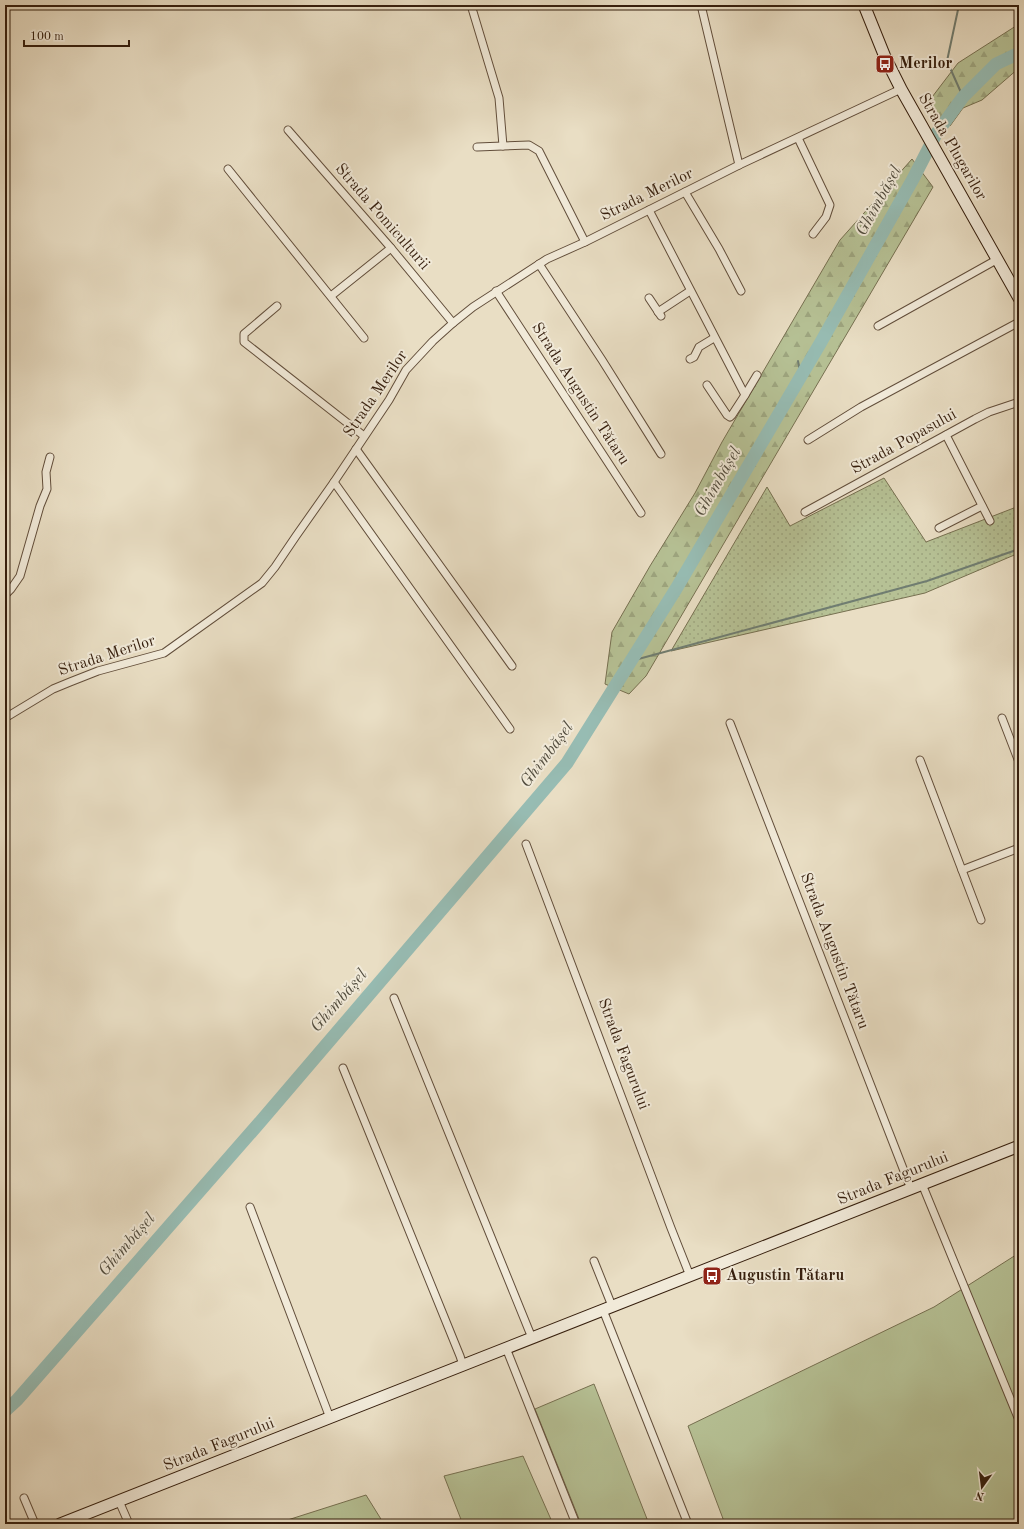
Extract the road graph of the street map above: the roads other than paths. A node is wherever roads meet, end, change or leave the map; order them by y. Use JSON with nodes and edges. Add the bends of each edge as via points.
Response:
{"nodes":[{"id":1,"x":471,"y":5,"type":"edge"},
{"id":2,"x":701,"y":5,"type":"edge"},
{"id":3,"x":864,"y":5,"type":"edge"},
{"id":4,"x":901,"y":89,"type":"junction"},
{"id":5,"x":288,"y":130,"type":"dead end"},
{"id":6,"x":798,"y":138,"type":"junction"},
{"id":7,"x":503,"y":146,"type":"junction"},
{"id":8,"x":477,"y":147,"type":"dead end"},
{"id":9,"x":739,"y":165,"type":"junction"},
{"id":10,"x":228,"y":169,"type":"dead end"},
{"id":11,"x":685,"y":192,"type":"junction"},
{"id":12,"x":649,"y":210,"type":"junction"},
{"id":13,"x":813,"y":234,"type":"dead end"},
{"id":14,"x":585,"y":242,"type":"junction"},
{"id":15,"x":391,"y":248,"type":"junction"},
{"id":16,"x":998,"y":259,"type":"junction"},
{"id":17,"x":539,"y":264,"type":"junction"},
{"id":18,"x":496,"y":291,"type":"junction"},
{"id":19,"x":690,"y":291,"type":"junction"},
{"id":20,"x":741,"y":291,"type":"dead end"},
{"id":21,"x":331,"y":296,"type":"junction"},
{"id":22,"x":649,"y":298,"type":"dead end"},
{"id":23,"x":1019,"y":298,"type":"edge"},
{"id":24,"x":277,"y":306,"type":"dead end"},
{"id":25,"x":453,"y":322,"type":"junction"},
{"id":26,"x":1019,"y":322,"type":"edge"},
{"id":27,"x":878,"y":326,"type":"dead end"},
{"id":28,"x":364,"y":338,"type":"dead end"},
{"id":29,"x":714,"y":338,"type":"junction"},
{"id":30,"x":690,"y":359,"type":"dead end"},
{"id":31,"x":757,"y":375,"type":"dead end"},
{"id":32,"x":707,"y":385,"type":"dead end"},
{"id":33,"x":745,"y":395,"type":"junction"},
{"id":34,"x":1019,"y":402,"type":"edge"},
{"id":35,"x":946,"y":435,"type":"junction"},
{"id":36,"x":364,"y":436,"type":"junction"},
{"id":37,"x":808,"y":440,"type":"dead end"},
{"id":38,"x":356,"y":449,"type":"junction"},
{"id":39,"x":661,"y":454,"type":"dead end"},
{"id":40,"x":50,"y":457,"type":"dead end"},
{"id":41,"x":334,"y":482,"type":"junction"},
{"id":42,"x":982,"y":506,"type":"junction"},
{"id":43,"x":641,"y":512,"type":"dead end"},
{"id":44,"x":805,"y":512,"type":"dead end"},
{"id":45,"x":990,"y":521,"type":"dead end"},
{"id":46,"x":939,"y":528,"type":"dead end"},
{"id":47,"x":5,"y":595,"type":"edge"},
{"id":48,"x":512,"y":666,"type":"dead end"},
{"id":49,"x":5,"y":718,"type":"edge"},
{"id":50,"x":1002,"y":718,"type":"dead end"},
{"id":51,"x":730,"y":723,"type":"dead end"},
{"id":52,"x":510,"y":729,"type":"dead end"},
{"id":53,"x":920,"y":760,"type":"dead end"},
{"id":54,"x":1019,"y":762,"type":"edge"},
{"id":55,"x":526,"y":844,"type":"dead end"},
{"id":56,"x":1019,"y":848,"type":"edge"},
{"id":57,"x":962,"y":870,"type":"junction"},
{"id":58,"x":981,"y":920,"type":"dead end"},
{"id":59,"x":394,"y":998,"type":"dead end"},
{"id":60,"x":344,"y":1068,"type":"dead end"},
{"id":61,"x":1019,"y":1146,"type":"edge"},
{"id":62,"x":922,"y":1184,"type":"junction"},
{"id":63,"x":911,"y":1189,"type":"junction"},
{"id":64,"x":250,"y":1207,"type":"dead end"},
{"id":65,"x":594,"y":1260,"type":"dead end"},
{"id":66,"x":690,"y":1276,"type":"junction"},
{"id":67,"x":608,"y":1308,"type":"junction"},
{"id":68,"x":532,"y":1338,"type":"junction"},
{"id":69,"x":506,"y":1348,"type":"junction"},
{"id":70,"x":463,"y":1365,"type":"junction"},
{"id":71,"x":330,"y":1418,"type":"junction"},
{"id":72,"x":1019,"y":1420,"type":"edge"},
{"id":73,"x":24,"y":1498,"type":"dead end"},
{"id":74,"x":119,"y":1501,"type":"junction"},
{"id":75,"x":35,"y":1524,"type":"edge"},
{"id":76,"x":60,"y":1524,"type":"edge"},
{"id":77,"x":129,"y":1524,"type":"edge"},
{"id":78,"x":576,"y":1524,"type":"edge"},
{"id":79,"x":688,"y":1524,"type":"edge"}],
"edges":[{"from":1,"to":7,"type":"street","via":[[499,98]]},
{"from":2,"to":9,"type":"street"},
{"from":3,"to":4,"type":"street","name":"Strada Plugarilor","via":[[884,57]]},
{"from":4,"to":6,"type":"street","name":"Strada Merilor"},
{"from":4,"to":16,"type":"street","name":"Strada Plugarilor"},
{"from":5,"to":15,"type":"street","name":"Strada Pomiculturii"},
{"from":6,"to":9,"type":"street","name":"Strada Merilor"},
{"from":6,"to":13,"type":"street","via":[[830,205],[826,217]]},
{"from":7,"to":8,"type":"street"},
{"from":7,"to":14,"type":"street","via":[[530,144],[539,151]]},
{"from":9,"to":11,"type":"street","name":"Strada Merilor"},
{"from":10,"to":21,"type":"street"},
{"from":11,"to":12,"type":"street","name":"Strada Merilor"},
{"from":11,"to":20,"type":"street","via":[[720,249]]},
{"from":12,"to":14,"type":"street","name":"Strada Merilor"},
{"from":12,"to":19,"type":"street"},
{"from":14,"to":17,"type":"street","name":"Strada Merilor"},
{"from":15,"to":21,"type":"street"},
{"from":15,"to":25,"type":"street","name":"Strada Pomiculturii"},
{"from":16,"to":23,"type":"street","name":"Strada Plugarilor"},
{"from":16,"to":27,"type":"street"},
{"from":17,"to":18,"type":"street","name":"Strada Merilor"},
{"from":17,"to":39,"type":"street"},
{"from":18,"to":25,"type":"street","name":"Strada Merilor"},
{"from":18,"to":43,"type":"street","name":"Strada Augustin Tătaru"},
{"from":19,"to":22,"type":"street","via":[[659,314]]},
{"from":19,"to":29,"type":"street"},
{"from":21,"to":28,"type":"street"},
{"from":24,"to":36,"type":"street","via":[[244,334],[244,342]]},
{"from":25,"to":36,"type":"street","name":"Strada Merilor","via":[[406,370]]},
{"from":26,"to":37,"type":"street","via":[[861,408]]},
{"from":29,"to":30,"type":"street","via":[[699,347]]},
{"from":29,"to":33,"type":"street"},
{"from":31,"to":33,"type":"street"},
{"from":32,"to":33,"type":"street","via":[[730,416]]},
{"from":34,"to":35,"type":"street","name":"Strada Popasului","via":[[989,412]]},
{"from":35,"to":42,"type":"street"},
{"from":35,"to":44,"type":"street","name":"Strada Popasului"},
{"from":36,"to":38,"type":"street","name":"Strada Merilor"},
{"from":38,"to":41,"type":"street","name":"Strada Merilor"},
{"from":38,"to":48,"type":"street"},
{"from":40,"to":47,"type":"street","via":[[46,472],[46,495],[40,506],[20,576]]},
{"from":41,"to":49,"type":"street","name":"Strada Merilor","via":[[266,579],[170,650],[98,671],[53,689]]},
{"from":41,"to":52,"type":"street"},
{"from":42,"to":45,"type":"street"},
{"from":42,"to":46,"type":"street"},
{"from":50,"to":54,"type":"street"},
{"from":51,"to":63,"type":"street","name":"Strada Augustin Tătaru"},
{"from":53,"to":57,"type":"street"},
{"from":55,"to":66,"type":"street","name":"Strada Fagurului"},
{"from":56,"to":57,"type":"street"},
{"from":57,"to":58,"type":"street"},
{"from":59,"to":68,"type":"street"},
{"from":60,"to":70,"type":"street"},
{"from":61,"to":62,"type":"street","name":"Strada Fagurului"},
{"from":62,"to":63,"type":"street","name":"Strada Fagurului"},
{"from":62,"to":72,"type":"street"},
{"from":63,"to":66,"type":"street","name":"Strada Fagurului"},
{"from":64,"to":71,"type":"street"},
{"from":65,"to":67,"type":"street"},
{"from":66,"to":67,"type":"street","name":"Strada Fagurului"},
{"from":67,"to":68,"type":"street","name":"Strada Fagurului"},
{"from":67,"to":79,"type":"street"},
{"from":68,"to":69,"type":"street","name":"Strada Fagurului"},
{"from":69,"to":70,"type":"street","name":"Strada Fagurului"},
{"from":69,"to":78,"type":"street"},
{"from":70,"to":71,"type":"street","name":"Strada Fagurului"},
{"from":71,"to":74,"type":"street","name":"Strada Fagurului"},
{"from":73,"to":75,"type":"street"},
{"from":74,"to":76,"type":"street","name":"Strada Fagurului"},
{"from":74,"to":77,"type":"street"}]}
